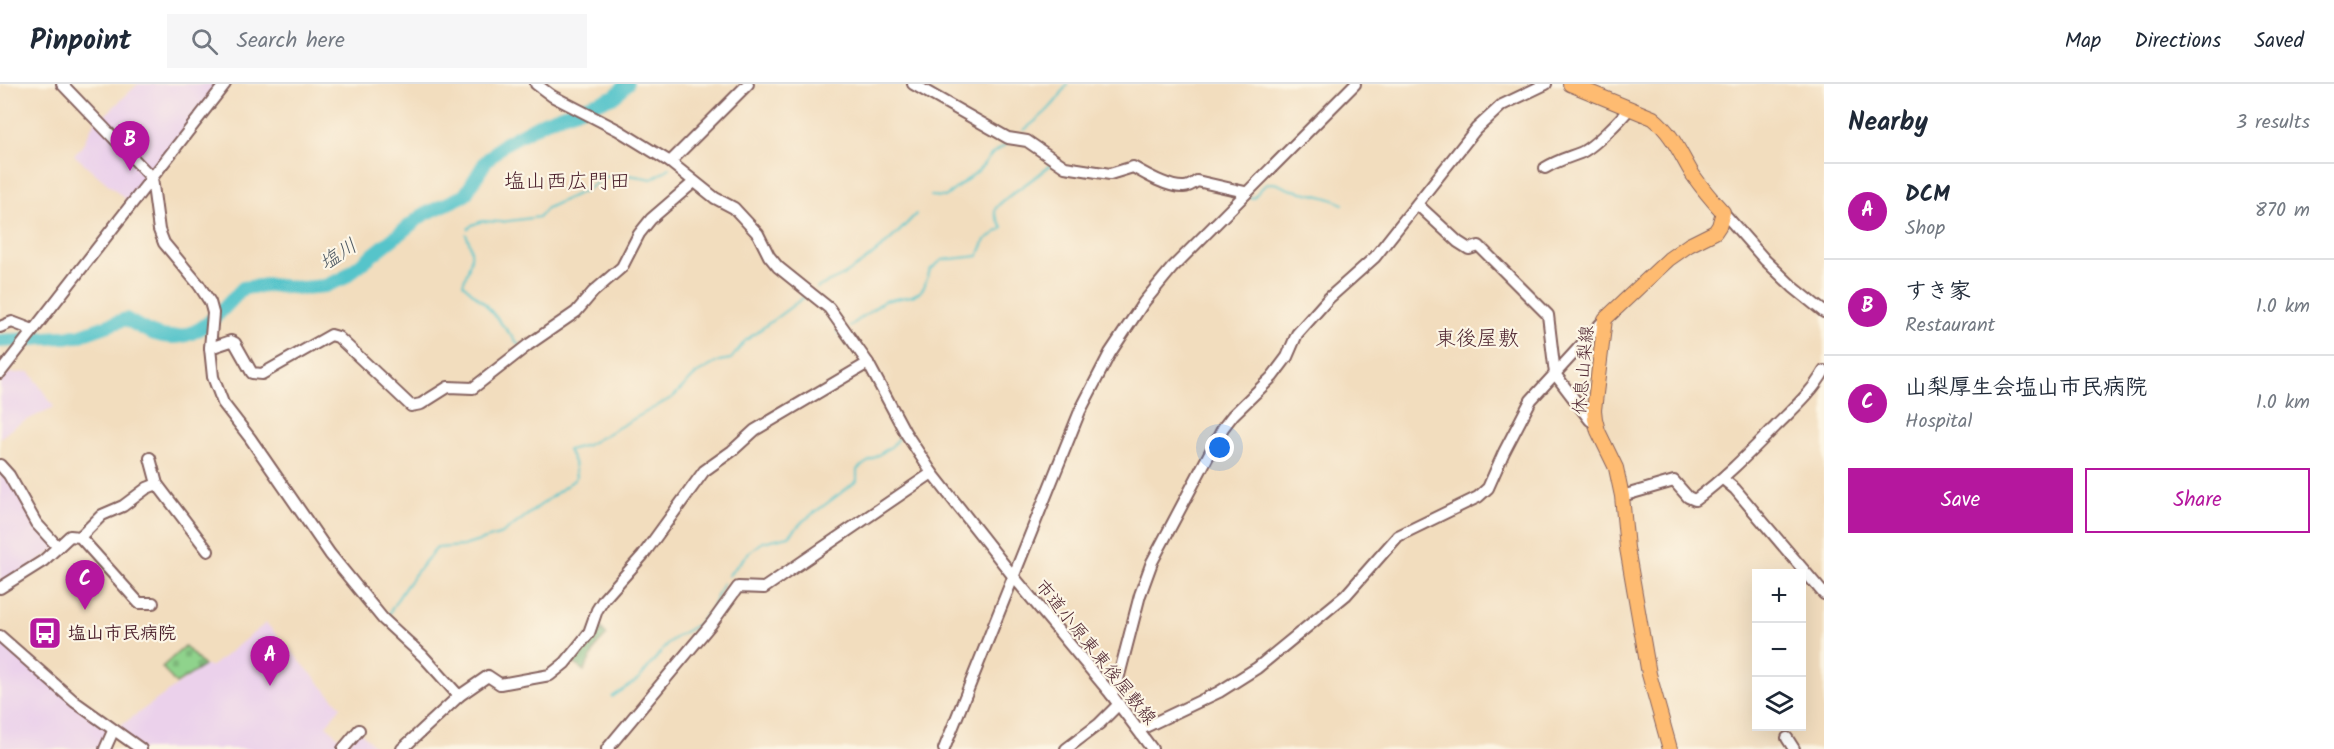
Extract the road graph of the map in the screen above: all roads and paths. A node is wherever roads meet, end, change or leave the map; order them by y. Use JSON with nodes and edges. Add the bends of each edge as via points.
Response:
{"nodes":[{"id":1,"x":62,"y":84,"type":"edge"},
{"id":2,"x":225,"y":84,"type":"edge"},
{"id":3,"x":536,"y":84,"type":"edge"},
{"id":4,"x":748,"y":84,"type":"edge"},
{"id":5,"x":913,"y":84,"type":"edge"},
{"id":6,"x":1355,"y":84,"type":"edge"},
{"id":7,"x":1546,"y":84,"type":"edge"},
{"id":8,"x":1570,"y":84,"type":"edge"},
{"id":9,"x":1630,"y":108,"type":"junction"},
{"id":10,"x":670,"y":162,"type":"junction"},
{"id":11,"x":1545,"y":168,"type":"dead end"},
{"id":12,"x":152,"y":178,"type":"junction"},
{"id":13,"x":694,"y":182,"type":"junction"},
{"id":14,"x":1245,"y":192,"type":"junction"},
{"id":15,"x":1418,"y":205,"type":"junction"},
{"id":16,"x":1723,"y":212,"type":"junction"},
{"id":17,"x":1824,"y":312,"type":"edge"},
{"id":18,"x":1605,"y":319,"type":"junction"},
{"id":19,"x":0,"y":327,"type":"edge"},
{"id":20,"x":33,"y":330,"type":"junction"},
{"id":21,"x":210,"y":348,"type":"junction"},
{"id":22,"x":865,"y":365,"type":"junction"},
{"id":23,"x":1824,"y":371,"type":"edge"},
{"id":24,"x":0,"y":373,"type":"edge"},
{"id":25,"x":1555,"y":374,"type":"junction"},
{"id":26,"x":1596,"y":424,"type":"junction"},
{"id":27,"x":150,"y":458,"type":"dead end"},
{"id":28,"x":0,"y":465,"type":"edge"},
{"id":29,"x":932,"y":473,"type":"junction"},
{"id":30,"x":1723,"y":479,"type":"junction"},
{"id":31,"x":157,"y":484,"type":"junction"},
{"id":32,"x":1622,"y":496,"type":"junction"},
{"id":33,"x":80,"y":537,"type":"junction"},
{"id":34,"x":58,"y":547,"type":"junction"},
{"id":35,"x":208,"y":551,"type":"dead end"},
{"id":36,"x":1013,"y":576,"type":"junction"},
{"id":37,"x":0,"y":588,"type":"edge"},
{"id":38,"x":1824,"y":594,"type":"edge"},
{"id":39,"x":153,"y":603,"type":"dead end"},
{"id":40,"x":0,"y":636,"type":"edge"},
{"id":41,"x":1111,"y":694,"type":"junction"},
{"id":42,"x":459,"y":696,"type":"junction"},
{"id":43,"x":1119,"y":704,"type":"junction"},
{"id":44,"x":359,"y":730,"type":"dead end"},
{"id":45,"x":1138,"y":730,"type":"junction"},
{"id":46,"x":113,"y":731,"type":"junction"},
{"id":47,"x":1787,"y":738,"type":"dead end"},
{"id":48,"x":105,"y":749,"type":"edge"},
{"id":49,"x":141,"y":749,"type":"edge"},
{"id":50,"x":342,"y":749,"type":"edge"},
{"id":51,"x":402,"y":749,"type":"edge"},
{"id":52,"x":607,"y":749,"type":"edge"},
{"id":53,"x":944,"y":749,"type":"edge"},
{"id":54,"x":1066,"y":749,"type":"edge"},
{"id":55,"x":1152,"y":749,"type":"edge"},
{"id":56,"x":1670,"y":749,"type":"edge"},
{"id":57,"x":1794,"y":749,"type":"edge"}],
"edges":[{"from":1,"to":12,"type":"street"},
{"from":2,"to":12,"type":"street"},
{"from":3,"to":10,"type":"street","name":"市道小原東東後屋敷線"},
{"from":4,"to":10,"type":"street"},
{"from":5,"to":14,"type":"street","via":[[1008,138],[1027,141],[1065,167],[1110,174],[1133,167],[1181,187],[1197,181]]},
{"from":6,"to":14,"type":"street"},
{"from":7,"to":15,"type":"street","via":[[1502,105],[1476,129]]},
{"from":8,"to":9,"type":"main road"},
{"from":9,"to":11,"type":"street","via":[[1583,152],[1561,158]]},
{"from":9,"to":16,"type":"main road","via":[[1664,126]]},
{"from":10,"to":13,"type":"street","name":"市道小原東東後屋敷線"},
{"from":12,"to":20,"type":"street"},
{"from":12,"to":21,"type":"street","via":[[164,243],[210,302]]},
{"from":13,"to":21,"type":"street","via":[[651,219],[621,267],[576,312],[473,388],[448,387],[411,406],[338,337],[331,335],[262,374],[252,373],[231,341]]},
{"from":13,"to":22,"type":"street","name":"市道小原東東後屋敷線","via":[[734,208],[758,234],[778,267],[829,308]]},
{"from":14,"to":36,"type":"street","via":[[1172,268],[1110,353],[1080,411]]},
{"from":15,"to":25,"type":"street","via":[[1458,242],[1469,249],[1479,246],[1548,315]]},
{"from":15,"to":41,"type":"street","via":[[1376,257],[1329,298],[1297,334],[1272,377],[1223,428],[1152,562]]},
{"from":16,"to":17,"type":"street","via":[[1765,260]]},
{"from":16,"to":18,"type":"main road","name":"休息山梨線","via":[[1714,232],[1669,260]]},
{"from":18,"to":25,"type":"street"},
{"from":18,"to":26,"type":"main road","name":"休息山梨線","via":[[1594,410]]},
{"from":19,"to":20,"type":"street","via":[[12,322]]},
{"from":20,"to":24,"type":"street"},
{"from":21,"to":42,"type":"street","via":[[213,377],[223,403],[330,555],[383,619]]},
{"from":22,"to":29,"type":"street","name":"市道小原東東後屋敷線"},
{"from":22,"to":42,"type":"street","via":[[755,430],[704,471],[643,555],[604,599],[589,633],[565,663],[550,675],[500,684],[488,676]]},
{"from":23,"to":30,"type":"street"},
{"from":25,"to":26,"type":"street"},
{"from":25,"to":45,"type":"street","via":[[1531,400],[1488,488],[1398,536],[1346,596],[1257,668],[1219,692]]},
{"from":26,"to":32,"type":"main road","name":"休息山梨線","via":[[1613,458]]},
{"from":27,"to":31,"type":"street"},
{"from":28,"to":34,"type":"street","via":[[36,523]]},
{"from":29,"to":36,"type":"street","name":"市道小原東東後屋敷線"},
{"from":29,"to":52,"type":"street","via":[[764,588],[738,587],[712,624]]},
{"from":30,"to":32,"type":"street","via":[[1695,500],[1674,481]]},
{"from":30,"to":38,"type":"street"},
{"from":31,"to":33,"type":"street","via":[[102,515]]},
{"from":31,"to":35,"type":"street"},
{"from":32,"to":56,"type":"main road","name":"休息山梨線","via":[[1649,674]]},
{"from":33,"to":34,"type":"street","via":[[70,536]]},
{"from":33,"to":39,"type":"street","via":[[140,603]]},
{"from":34,"to":37,"type":"street"},
{"from":36,"to":41,"type":"street","name":"市道小原東東後屋敷線"},
{"from":36,"to":53,"type":"street"},
{"from":40,"to":46,"type":"street"},
{"from":41,"to":43,"type":"street","name":"市道小原東東後屋敷線"},
{"from":42,"to":51,"type":"street"},
{"from":43,"to":45,"type":"street","name":"市道小原東東後屋敷線"},
{"from":43,"to":54,"type":"street"},
{"from":44,"to":50,"type":"street"},
{"from":45,"to":55,"type":"street","name":"市道小原東東後屋敷線"},
{"from":46,"to":48,"type":"street"},
{"from":46,"to":49,"type":"street"},
{"from":47,"to":57,"type":"street"}]}
